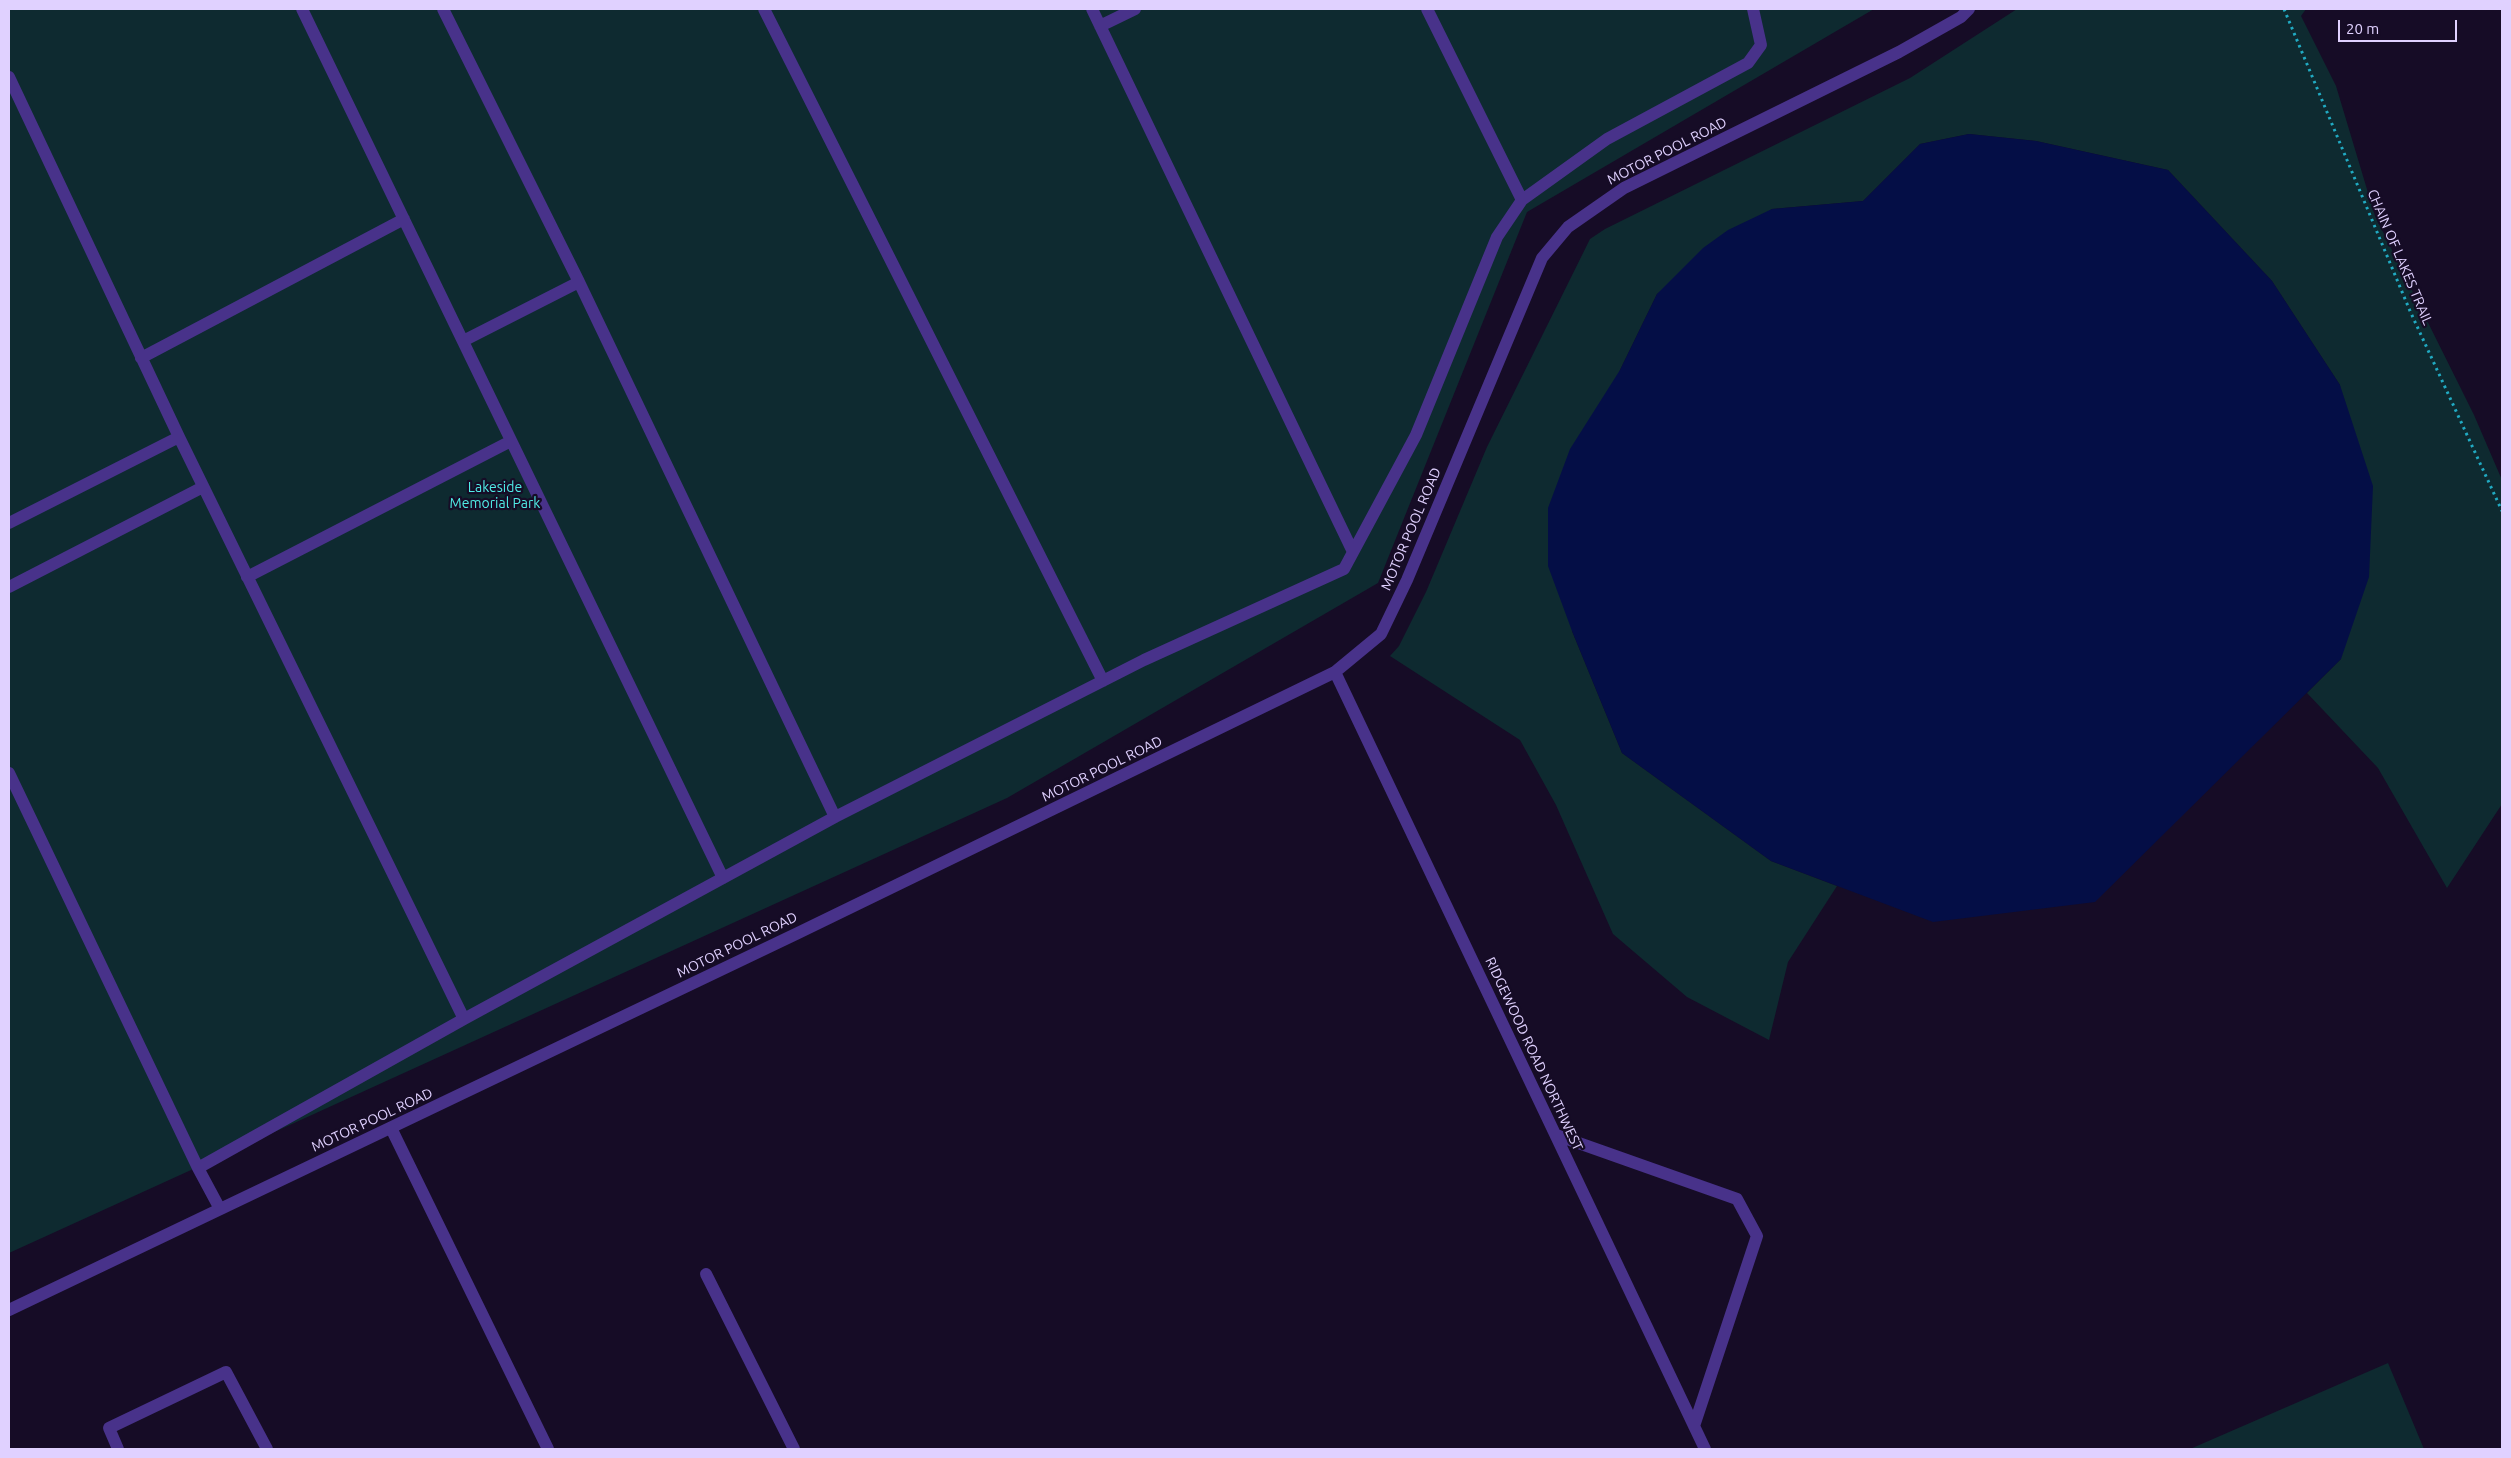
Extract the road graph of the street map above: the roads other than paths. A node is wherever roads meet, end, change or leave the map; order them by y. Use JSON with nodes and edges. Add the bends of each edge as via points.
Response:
{"nodes":[{"id":1,"x":302,"y":9,"type":"edge"},
{"id":2,"x":443,"y":9,"type":"edge"},
{"id":3,"x":764,"y":9,"type":"edge"},
{"id":4,"x":1092,"y":9,"type":"edge"},
{"id":5,"x":1135,"y":9,"type":"edge"},
{"id":6,"x":1427,"y":9,"type":"edge"},
{"id":7,"x":1753,"y":9,"type":"edge"},
{"id":8,"x":1969,"y":9,"type":"edge"},
{"id":9,"x":1100,"y":26,"type":"junction"},
{"id":10,"x":9,"y":77,"type":"edge"},
{"id":11,"x":1522,"y":200,"type":"junction"},
{"id":12,"x":404,"y":219,"type":"junction"},
{"id":13,"x":579,"y":282,"type":"junction"},
{"id":14,"x":463,"y":341,"type":"junction"},
{"id":15,"x":141,"y":358,"type":"junction"},
{"id":16,"x":179,"y":437,"type":"junction"},
{"id":17,"x":511,"y":441,"type":"junction"},
{"id":18,"x":203,"y":487,"type":"junction"},
{"id":19,"x":9,"y":523,"type":"edge"},
{"id":20,"x":1353,"y":552,"type":"junction"},
{"id":21,"x":247,"y":577,"type":"junction"},
{"id":22,"x":9,"y":587,"type":"edge"},
{"id":23,"x":1335,"y":672,"type":"junction"},
{"id":24,"x":1103,"y":681,"type":"junction"},
{"id":25,"x":9,"y":773,"type":"edge"},
{"id":26,"x":835,"y":817,"type":"junction"},
{"id":27,"x":723,"y":878,"type":"junction"},
{"id":28,"x":464,"y":1018,"type":"junction"},
{"id":29,"x":391,"y":1128,"type":"junction"},
{"id":30,"x":1556,"y":1135,"type":"junction"},
{"id":31,"x":198,"y":1168,"type":"junction"},
{"id":32,"x":220,"y":1209,"type":"junction"},
{"id":33,"x":706,"y":1274,"type":"dead end"},
{"id":34,"x":9,"y":1310,"type":"edge"},
{"id":35,"x":1694,"y":1426,"type":"junction"},
{"id":36,"x":118,"y":1449,"type":"edge"},
{"id":37,"x":267,"y":1449,"type":"edge"},
{"id":38,"x":548,"y":1449,"type":"edge"},
{"id":39,"x":794,"y":1449,"type":"edge"},
{"id":40,"x":1705,"y":1449,"type":"edge"}],
"edges":[{"from":1,"to":12,"type":"street"},
{"from":2,"to":13,"type":"street"},
{"from":3,"to":24,"type":"street"},
{"from":4,"to":9,"type":"street"},
{"from":5,"to":9,"type":"street"},
{"from":6,"to":11,"type":"street"},
{"from":7,"to":11,"type":"street","via":[[1761,45],[1748,63],[1607,139]]},
{"from":8,"to":23,"type":"street","name":"MOTOR POOL ROAD","via":[[1961,17],[1898,52],[1624,188],[1568,227],[1542,258],[1407,580],[1381,634]]},
{"from":9,"to":20,"type":"street"},
{"from":10,"to":15,"type":"street"},
{"from":11,"to":20,"type":"street","via":[[1497,237],[1416,435]]},
{"from":12,"to":14,"type":"street"},
{"from":12,"to":15,"type":"street"},
{"from":13,"to":14,"type":"street"},
{"from":13,"to":26,"type":"street"},
{"from":14,"to":17,"type":"street"},
{"from":15,"to":16,"type":"street"},
{"from":16,"to":18,"type":"street"},
{"from":16,"to":19,"type":"street"},
{"from":17,"to":21,"type":"street"},
{"from":17,"to":27,"type":"street"},
{"from":18,"to":21,"type":"street"},
{"from":18,"to":22,"type":"street"},
{"from":20,"to":24,"type":"street","via":[[1344,569]]},
{"from":21,"to":28,"type":"street"},
{"from":23,"to":29,"type":"street","name":"MOTOR POOL ROAD"},
{"from":23,"to":30,"type":"street","name":"RIDGEWOOD ROAD NORTHWEST"},
{"from":24,"to":26,"type":"street"},
{"from":25,"to":31,"type":"street"},
{"from":26,"to":27,"type":"street"},
{"from":27,"to":28,"type":"street"},
{"from":28,"to":31,"type":"street"},
{"from":29,"to":32,"type":"street","name":"MOTOR POOL ROAD"},
{"from":29,"to":38,"type":"street"},
{"from":30,"to":35,"type":"street","name":"RIDGEWOOD ROAD NORTHWEST"},
{"from":30,"to":35,"type":"street","via":[[1737,1199],[1757,1236]]},
{"from":31,"to":32,"type":"street"},
{"from":32,"to":34,"type":"street","name":"MOTOR POOL ROAD"},
{"from":33,"to":39,"type":"street"},
{"from":35,"to":40,"type":"street","name":"RIDGEWOOD ROAD NORTHWEST"},
{"from":36,"to":37,"type":"street","via":[[109,1428],[226,1372]]}]}
